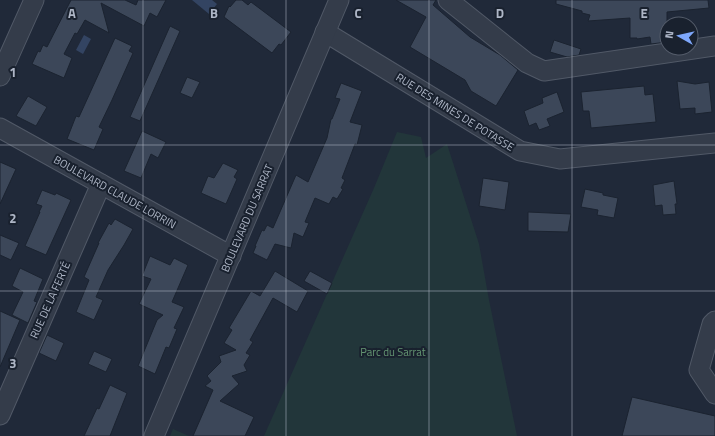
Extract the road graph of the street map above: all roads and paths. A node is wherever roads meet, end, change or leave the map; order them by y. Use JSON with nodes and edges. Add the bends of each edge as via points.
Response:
{"nodes":[{"id":1,"x":34,"y":0,"type":"edge"},
{"id":2,"x":339,"y":0,"type":"edge"},
{"id":3,"x":448,"y":0,"type":"edge"},
{"id":4,"x":325,"y":32,"type":"junction"},
{"id":5,"x":715,"y":46,"type":"edge"},
{"id":6,"x":0,"y":76,"type":"edge"},
{"id":7,"x":0,"y":128,"type":"edge"},
{"id":8,"x":715,"y":143,"type":"edge"},
{"id":9,"x":100,"y":184,"type":"junction"},
{"id":10,"x":231,"y":256,"type":"junction"},
{"id":11,"x":715,"y":322,"type":"edge"},
{"id":12,"x":715,"y":394,"type":"edge"},
{"id":13,"x":0,"y":415,"type":"edge"},
{"id":14,"x":154,"y":436,"type":"edge"}],
"edges":[{"from":1,"to":6,"type":"street"},
{"from":2,"to":4,"type":"street","name":"BOULEVARD DU SARRAT"},
{"from":3,"to":5,"type":"street","via":[[527,63],[544,71]]},
{"from":4,"to":8,"type":"street","name":"RUE DES MINES DE POTASSE","via":[[520,151],[560,159]]},
{"from":4,"to":10,"type":"street","name":"BOULEVARD DU SARRAT"},
{"from":7,"to":9,"type":"street","name":"BOULEVARD CLAUDE LORRIN"},
{"from":9,"to":10,"type":"street","name":"BOULEVARD CLAUDE LORRIN"},
{"from":9,"to":13,"type":"street","name":"RUE DE LA FERTÉ"},
{"from":10,"to":14,"type":"street","name":"BOULEVARD DU SARRAT"},
{"from":11,"to":12,"type":"street","via":[[712,324],[699,370]]}]}
